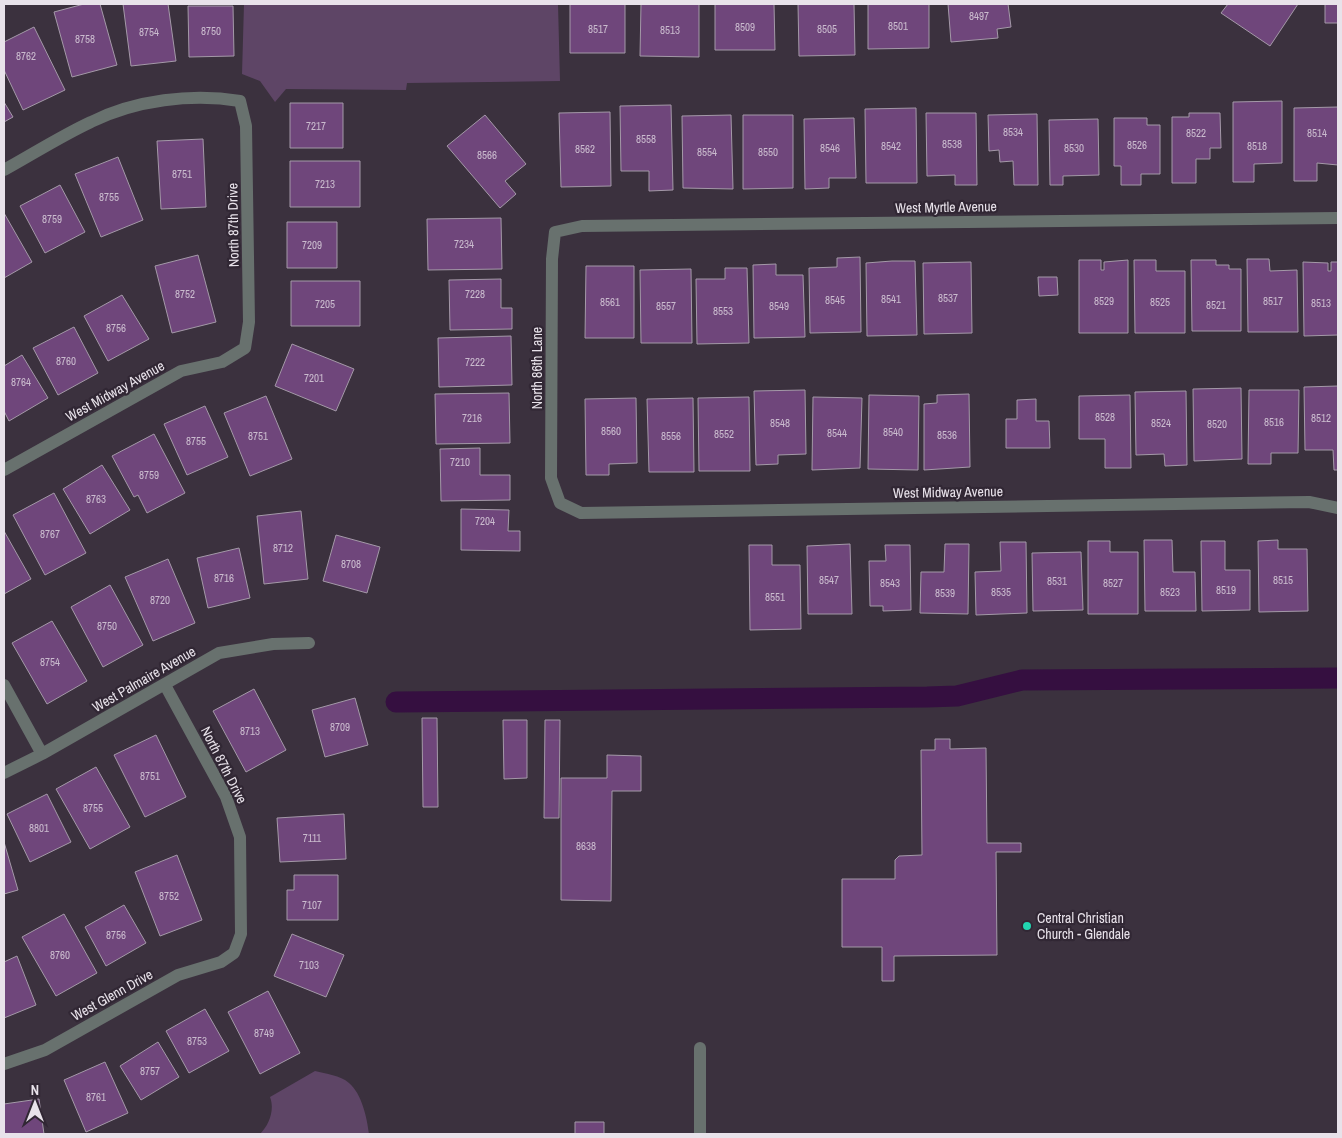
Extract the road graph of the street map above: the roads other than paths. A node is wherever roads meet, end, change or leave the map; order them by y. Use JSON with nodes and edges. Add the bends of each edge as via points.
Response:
{"nodes":[{"id":1,"x":4,"y":170,"type":"edge"},
{"id":2,"x":1338,"y":218,"type":"edge"},
{"id":3,"x":555,"y":232,"type":"joint"},
{"id":4,"x":245,"y":348,"type":"joint"},
{"id":5,"x":4,"y":470,"type":"edge"},
{"id":6,"x":560,"y":503,"type":"joint"},
{"id":7,"x":1338,"y":508,"type":"edge"},
{"id":8,"x":309,"y":643,"type":"dead end"},
{"id":9,"x":4,"y":685,"type":"edge"},
{"id":10,"x":165,"y":685,"type":"junction"},
{"id":11,"x":42,"y":754,"type":"junction"},
{"id":12,"x":4,"y":773,"type":"edge"},
{"id":13,"x":234,"y":953,"type":"joint"},
{"id":14,"x":700,"y":1048,"type":"dead end"},
{"id":15,"x":4,"y":1064,"type":"edge"},
{"id":16,"x":700,"y":1134,"type":"edge"}],
"edges":[{"from":1,"to":4,"type":"street","name":"North 87th Drive","via":[[92,121],[143,103],[212,96],[240,101],[246,126],[249,322]]},
{"from":2,"to":3,"type":"street","name":"West Myrtle Avenue","via":[[582,226]]},
{"from":3,"to":6,"type":"street","name":"North 86th Lane","via":[[552,259],[551,478]]},
{"from":4,"to":5,"type":"street","name":"West Midway Avenue","via":[[222,362],[181,371]]},
{"from":6,"to":7,"type":"street","name":"West Midway Avenue","via":[[582,513],[1309,502]]},
{"from":8,"to":10,"type":"street","name":"West Palmaire Avenue","via":[[272,644],[219,653]]},
{"from":9,"to":11,"type":"street"},
{"from":10,"to":11,"type":"street","name":"West Palmaire Avenue"},
{"from":10,"to":13,"type":"street","name":"North 87th Drive","via":[[226,797],[240,837],[241,934]]},
{"from":11,"to":12,"type":"street","name":"West Palmaire Avenue"},
{"from":13,"to":15,"type":"street","name":"West Glenn Drive","via":[[221,962],[178,975],[45,1050]]},
{"from":14,"to":16,"type":"street"}]}
